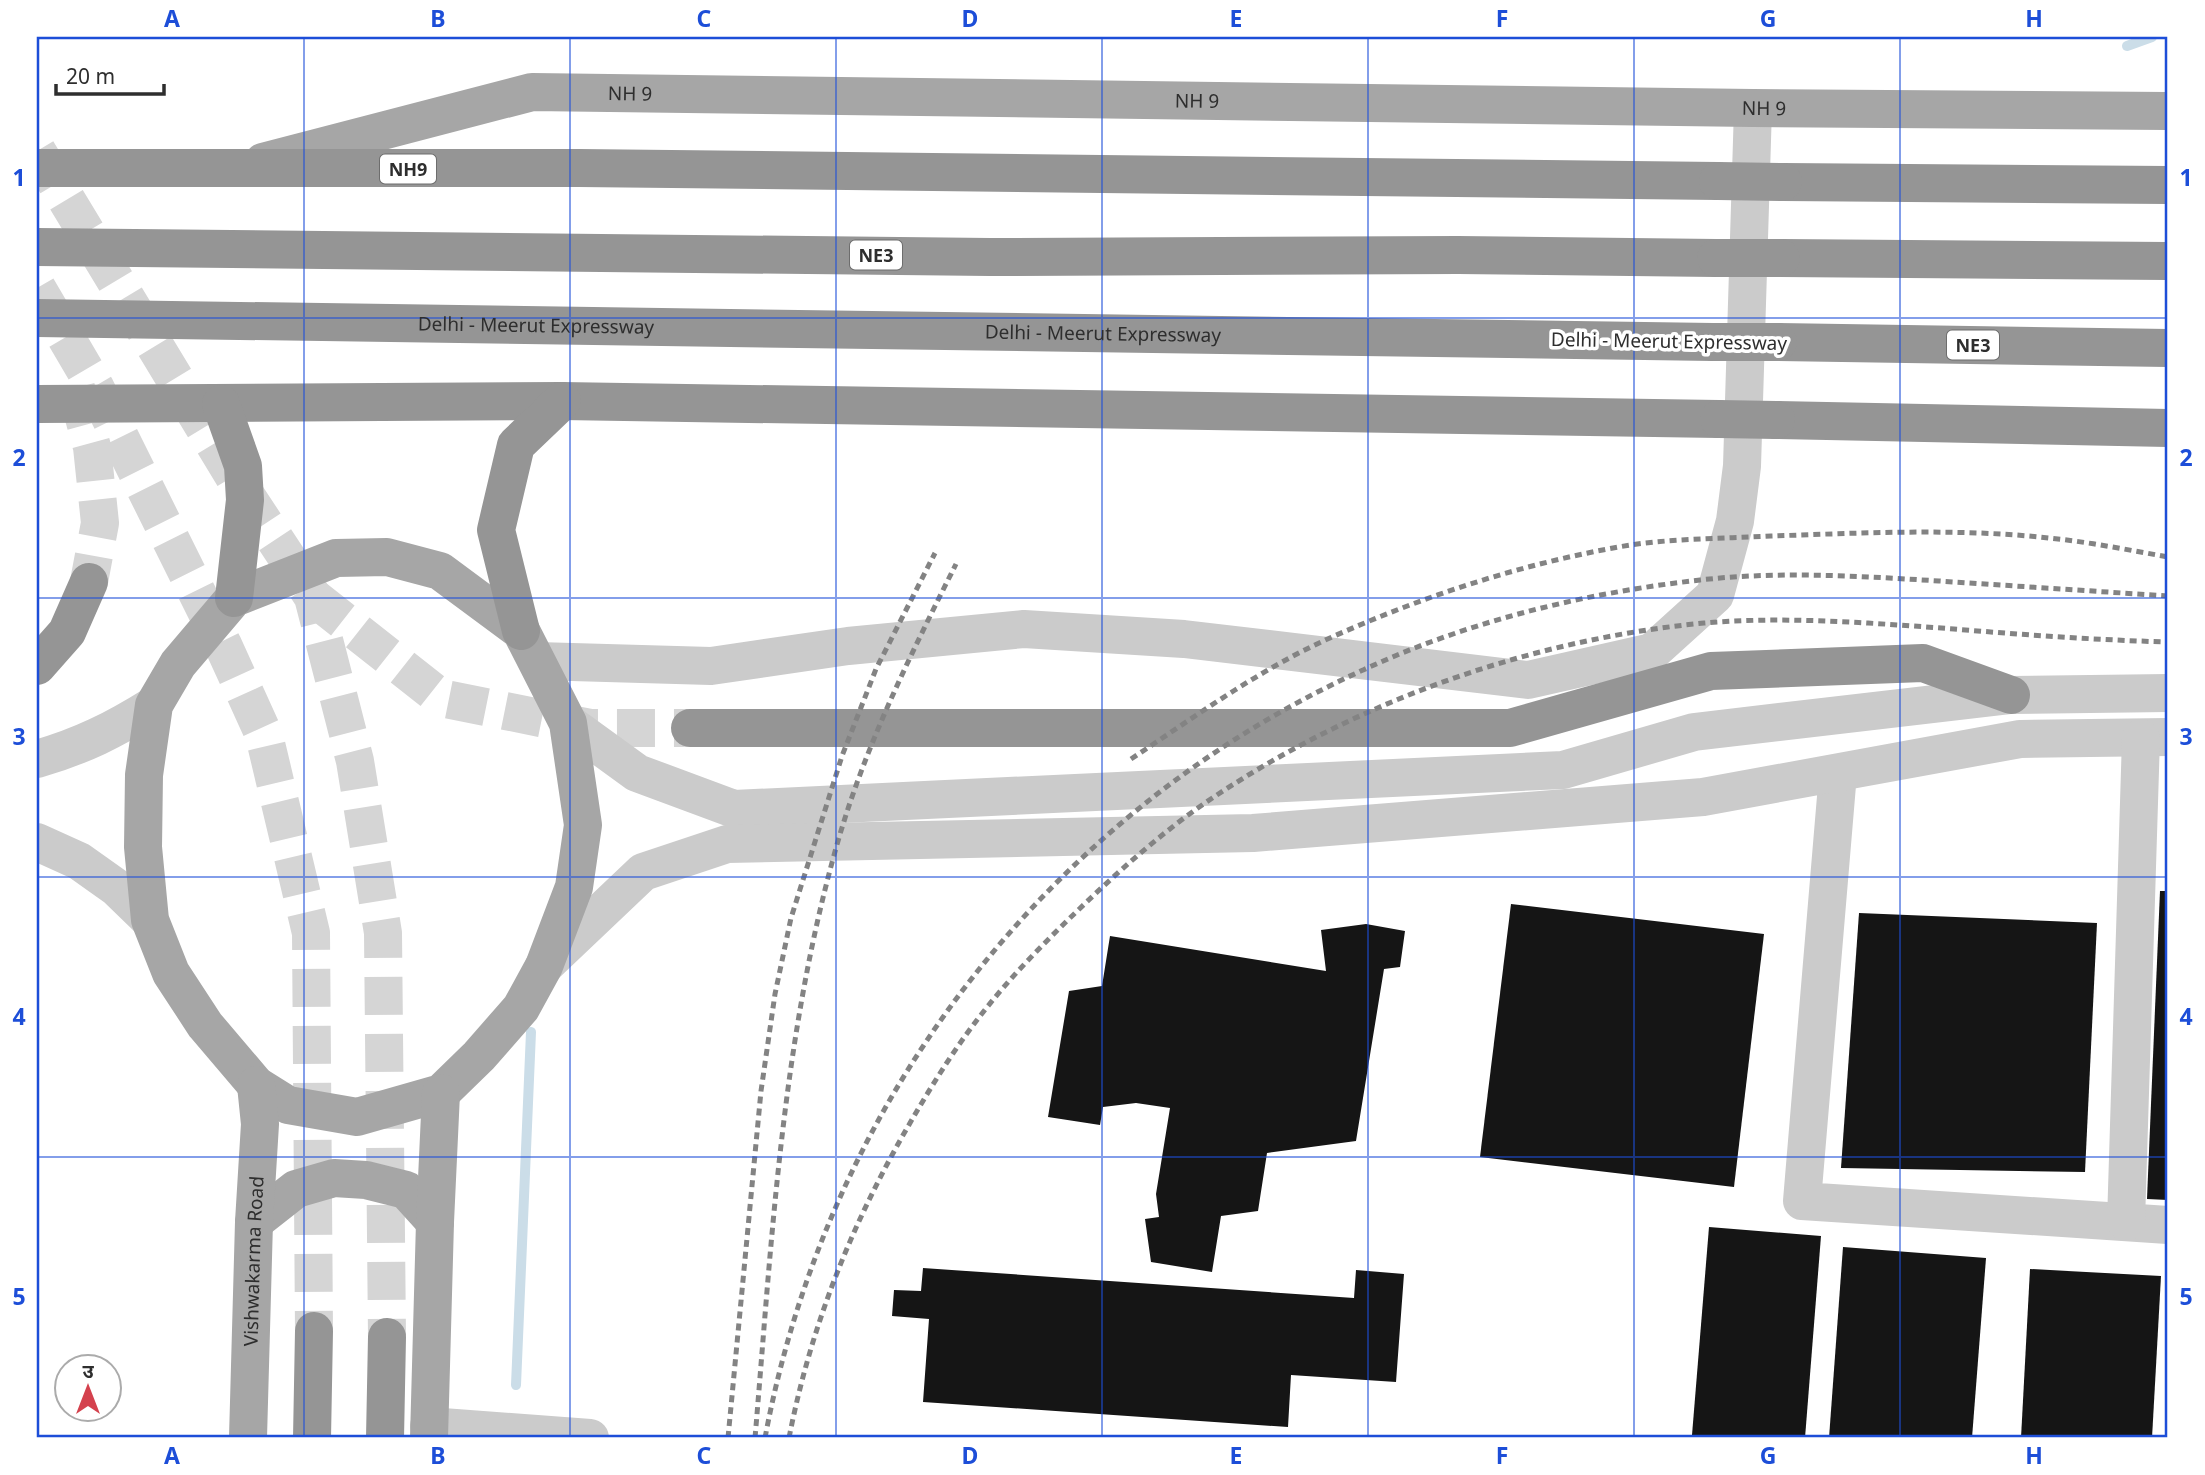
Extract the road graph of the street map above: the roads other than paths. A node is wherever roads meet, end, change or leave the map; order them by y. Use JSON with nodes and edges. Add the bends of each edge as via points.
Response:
{"nodes":[{"id":1,"x":1753,"y":108,"type":"junction"},
{"id":2,"x":2168,"y":111,"type":"edge"},
{"id":3,"x":37,"y":167,"type":"edge"},
{"id":4,"x":237,"y":169,"type":"junction"},
{"id":5,"x":2168,"y":185,"type":"edge"},
{"id":6,"x":37,"y":247,"type":"edge"},
{"id":7,"x":2168,"y":261,"type":"edge"},
{"id":8,"x":37,"y":318,"type":"edge"},
{"id":9,"x":2168,"y":348,"type":"edge"},
{"id":10,"x":562,"y":401,"type":"junction"},
{"id":11,"x":37,"y":404,"type":"edge"},
{"id":12,"x":221,"y":404,"type":"junction"},
{"id":13,"x":2168,"y":428,"type":"edge"},
{"id":14,"x":89,"y":582,"type":"tunnel mouth"},
{"id":15,"x":234,"y":598,"type":"junction"},
{"id":16,"x":529,"y":646,"type":"junction"},
{"id":17,"x":37,"y":666,"type":"edge"},
{"id":18,"x":2168,"y":693,"type":"edge"},
{"id":19,"x":2011,"y":695,"type":"junction"},
{"id":20,"x":154,"y":705,"type":"junction"},
{"id":21,"x":568,"y":723,"type":"junction"},
{"id":22,"x":690,"y":728,"type":"tunnel mouth"},
{"id":23,"x":2155,"y":738,"type":"edge"},
{"id":24,"x":37,"y":759,"type":"edge"},
{"id":25,"x":1838,"y":773,"type":"junction"},
{"id":26,"x":37,"y":842,"type":"edge"},
{"id":27,"x":150,"y":920,"type":"junction"},
{"id":28,"x":544,"y":966,"type":"junction"},
{"id":29,"x":256,"y":1085,"type":"junction"},
{"id":30,"x":441,"y":1093,"type":"junction"},
{"id":31,"x":254,"y":1222,"type":"junction"},
{"id":32,"x":435,"y":1222,"type":"junction"},
{"id":33,"x":2126,"y":1222,"type":"junction"},
{"id":34,"x":2168,"y":1225,"type":"edge"},
{"id":35,"x":314,"y":1331,"type":"tunnel mouth"},
{"id":36,"x":387,"y":1337,"type":"tunnel mouth"},
{"id":37,"x":429,"y":1432,"type":"edge"},
{"id":38,"x":248,"y":1438,"type":"edge"},
{"id":39,"x":312,"y":1438,"type":"edge"},
{"id":40,"x":385,"y":1438,"type":"edge"},
{"id":41,"x":590,"y":1438,"type":"edge"}],
"edges":[{"from":1,"to":2,"type":"main road","name":"NH 9"},
{"from":1,"to":4,"type":"main road","name":"NH 9","via":[[532,92]]},
{"from":1,"to":16,"type":"street","via":[[1742,466],[1735,522],[1715,595],[1652,652],[1528,680],[1184,639],[1024,629],[848,646],[710,666]]},
{"from":3,"to":4,"type":"highway","number":"NH9"},
{"from":4,"to":5,"type":"highway","number":"NH9","bridge":true,"via":[[579,168]]},
{"from":6,"to":7,"type":"highway","number":"NE3","bridge":true,"via":[[990,257],[1472,255]]},
{"from":8,"to":9,"type":"highway","name":"Delhi - Meerut Expressway","number":"NE3","bridge":true},
{"from":10,"to":12,"type":"highway"},
{"from":10,"to":13,"type":"highway","bridge":true},
{"from":10,"to":16,"type":"highway","via":[[516,445],[496,530]]},
{"from":11,"to":12,"type":"highway"},
{"from":12,"to":15,"type":"highway","via":[[243,466],[245,500]]},
{"from":14,"to":17,"type":"highway","via":[[67,632]]},
{"from":15,"to":16,"type":"main road","via":[[336,558],[387,558],[440,571]]},
{"from":15,"to":20,"type":"main road","via":[[178,664]]},
{"from":16,"to":21,"type":"main road"},
{"from":18,"to":19,"type":"street"},
{"from":19,"to":21,"type":"street","via":[[1694,732],[1563,770],[734,809],[637,773]]},
{"from":19,"to":22,"type":"highway","via":[[1923,663],[1711,671],[1510,728]]},
{"from":20,"to":24,"type":"street","via":[[109,732]]},
{"from":20,"to":27,"type":"main road","via":[[144,775],[142,847]]},
{"from":21,"to":28,"type":"main road","via":[[583,825],[574,887]]},
{"from":23,"to":25,"type":"street","via":[[2020,739]]},
{"from":23,"to":33,"type":"street"},
{"from":25,"to":28,"type":"street","via":[[1703,797],[1253,833],[727,844],[643,873]]},
{"from":25,"to":33,"type":"street","via":[[1802,1201]]},
{"from":26,"to":27,"type":"street","via":[[79,861],[117,888]]},
{"from":27,"to":29,"type":"main road","via":[[171,973],[205,1025]]},
{"from":28,"to":30,"type":"main road","via":[[521,1008]]},
{"from":29,"to":30,"type":"main road","via":[[288,1105],[357,1117]]},
{"from":29,"to":31,"type":"main road","name":"Vishwakarma Road","via":[[260,1124]]},
{"from":30,"to":32,"type":"main road"},
{"from":31,"to":32,"type":"main road","via":[[296,1189],[334,1178],[406,1190]]},
{"from":31,"to":38,"type":"main road","name":"Vishwakarma Road"},
{"from":32,"to":37,"type":"main road"},
{"from":33,"to":34,"type":"street"},
{"from":35,"to":39,"type":"highway"},
{"from":36,"to":40,"type":"highway"},
{"from":37,"to":41,"type":"street"}]}
